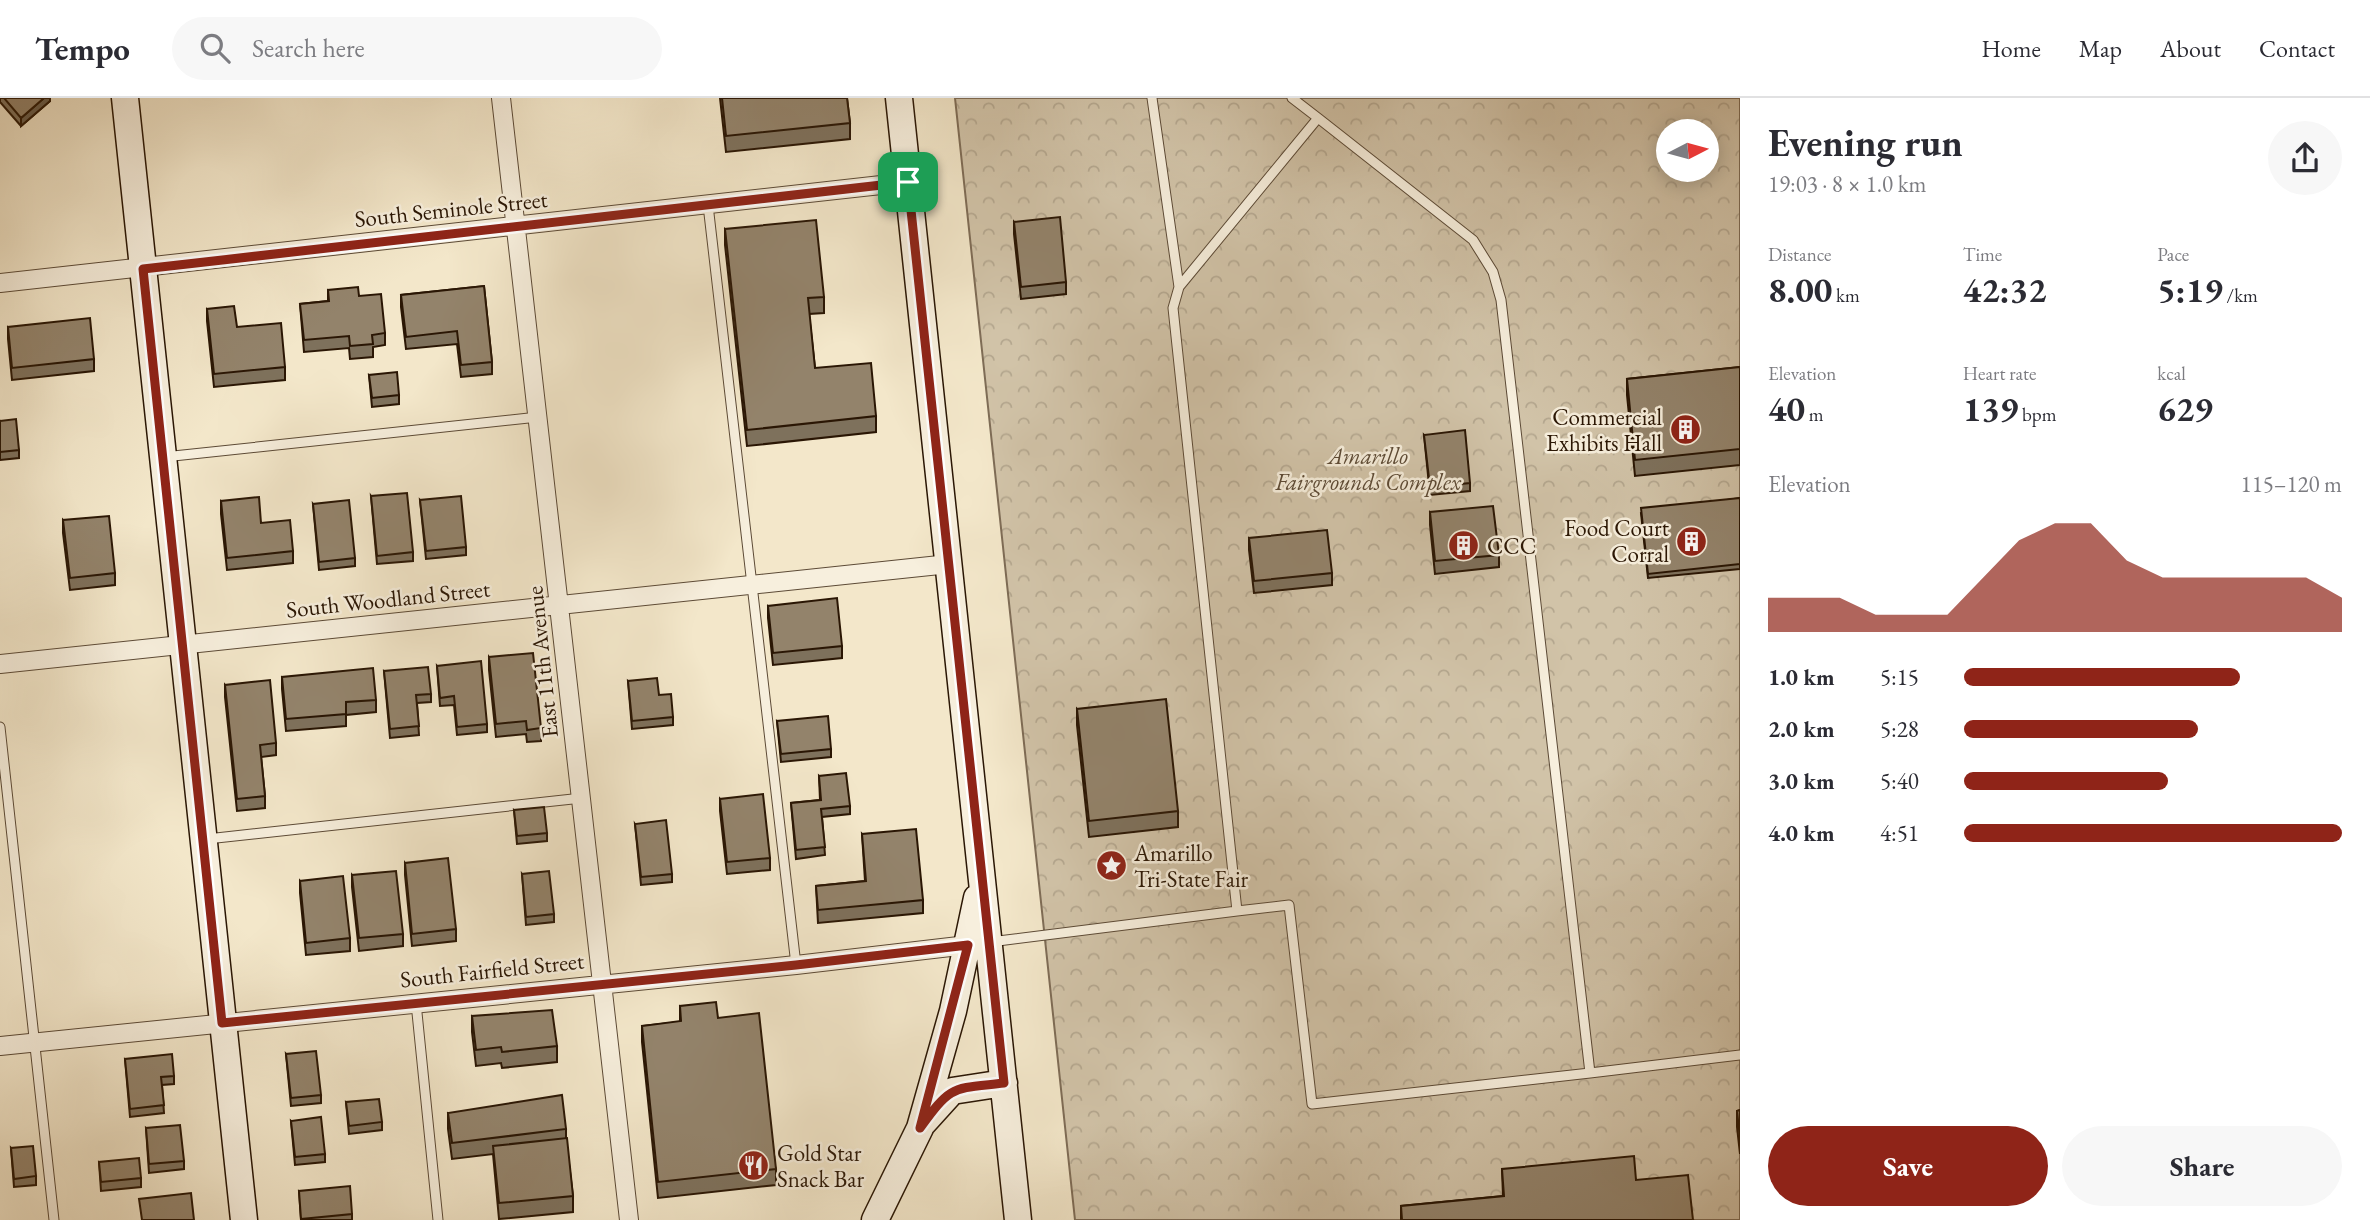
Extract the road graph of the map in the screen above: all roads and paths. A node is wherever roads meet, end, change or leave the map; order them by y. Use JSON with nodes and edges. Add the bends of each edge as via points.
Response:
{"nodes":[{"id":1,"x":125,"y":98,"type":"edge"},
{"id":2,"x":501,"y":98,"type":"edge"},
{"id":3,"x":899,"y":98,"type":"edge"},
{"id":4,"x":1152,"y":98,"type":"edge"},
{"id":5,"x":1292,"y":98,"type":"edge"},
{"id":6,"x":1318,"y":117,"type":"junction"},
{"id":7,"x":908,"y":182,"type":"junction"},
{"id":8,"x":708,"y":205,"type":"junction"},
{"id":9,"x":515,"y":226,"type":"junction"},
{"id":10,"x":143,"y":269,"type":"junction"},
{"id":11,"x":0,"y":283,"type":"edge"},
{"id":12,"x":1179,"y":287,"type":"junction"},
{"id":13,"x":538,"y":417,"type":"junction"},
{"id":14,"x":162,"y":457,"type":"junction"},
{"id":15,"x":949,"y":564,"type":"junction"},
{"id":16,"x":752,"y":585,"type":"junction"},
{"id":17,"x":561,"y":605,"type":"junction"},
{"id":18,"x":181,"y":646,"type":"junction"},
{"id":19,"x":0,"y":664,"type":"edge"},
{"id":20,"x":0,"y":727,"type":"edge"},
{"id":21,"x":582,"y":798,"type":"junction"},
{"id":22,"x":202,"y":839,"type":"junction"},
{"id":23,"x":1237,"y":911,"type":"junction"},
{"id":24,"x":979,"y":943,"type":"junction"},
{"id":25,"x":796,"y":965,"type":"junction"},
{"id":26,"x":603,"y":984,"type":"junction"},
{"id":27,"x":416,"y":1003,"type":"junction"},
{"id":28,"x":222,"y":1023,"type":"junction"},
{"id":29,"x":33,"y":1043,"type":"junction"},
{"id":30,"x":0,"y":1046,"type":"edge"},
{"id":31,"x":1740,"y":1055,"type":"edge"},
{"id":32,"x":1590,"y":1073,"type":"junction"},
{"id":33,"x":1004,"y":1083,"type":"junction"},
{"id":34,"x":920,"y":1128,"type":"junction"},
{"id":35,"x":54,"y":1220,"type":"edge"},
{"id":36,"x":244,"y":1220,"type":"edge"},
{"id":37,"x":438,"y":1220,"type":"edge"},
{"id":38,"x":629,"y":1220,"type":"edge"},
{"id":39,"x":875,"y":1220,"type":"edge"},
{"id":40,"x":1018,"y":1220,"type":"edge"}],
"edges":[{"from":1,"to":10,"type":"main road"},
{"from":2,"to":9,"type":"street","name":"East 11th Avenue"},
{"from":3,"to":7,"type":"main road"},
{"from":4,"to":12,"type":"lane"},
{"from":5,"to":6,"type":"lane"},
{"from":6,"to":12,"type":"lane"},
{"from":6,"to":32,"type":"lane","via":[[1473,240],[1493,272],[1502,300]]},
{"from":7,"to":8,"type":"street","name":"South Seminole Street"},
{"from":7,"to":15,"type":"main road"},
{"from":8,"to":9,"type":"street","name":"South Seminole Street"},
{"from":8,"to":16,"type":"lane"},
{"from":9,"to":10,"type":"street","name":"South Seminole Street"},
{"from":9,"to":13,"type":"street","name":"East 11th Avenue"},
{"from":10,"to":11,"type":"street","name":"South Seminole Street"},
{"from":10,"to":14,"type":"main road"},
{"from":12,"to":23,"type":"lane","via":[[1173,308]]},
{"from":13,"to":14,"type":"lane"},
{"from":13,"to":17,"type":"street","name":"East 11th Avenue"},
{"from":14,"to":18,"type":"main road"},
{"from":15,"to":16,"type":"street","name":"South Woodland Street"},
{"from":15,"to":24,"type":"main road","via":[[982,868]]},
{"from":16,"to":17,"type":"street","name":"South Woodland Street"},
{"from":16,"to":25,"type":"lane"},
{"from":17,"to":18,"type":"street","name":"South Woodland Street"},
{"from":17,"to":21,"type":"street","name":"East 11th Avenue"},
{"from":18,"to":19,"type":"street","name":"South Woodland Street"},
{"from":18,"to":22,"type":"main road"},
{"from":20,"to":29,"type":"lane"},
{"from":21,"to":22,"type":"lane"},
{"from":21,"to":26,"type":"street","name":"East 11th Avenue"},
{"from":22,"to":28,"type":"main road"},
{"from":23,"to":24,"type":"lane"},
{"from":23,"to":32,"type":"lane","via":[[1289,905],[1312,1104]]},
{"from":24,"to":25,"type":"street","name":"South Fairfield Street"},
{"from":24,"to":33,"type":"main road"},
{"from":24,"to":34,"type":"main road"},
{"from":25,"to":26,"type":"street","name":"South Fairfield Street"},
{"from":26,"to":27,"type":"street","name":"South Fairfield Street"},
{"from":26,"to":38,"type":"street","name":"East 11th Avenue"},
{"from":27,"to":28,"type":"street","name":"South Fairfield Street"},
{"from":27,"to":37,"type":"lane"},
{"from":28,"to":29,"type":"street","name":"South Fairfield Street"},
{"from":28,"to":36,"type":"main road"},
{"from":29,"to":30,"type":"street","name":"South Fairfield Street"},
{"from":29,"to":35,"type":"lane"},
{"from":31,"to":32,"type":"lane"},
{"from":33,"to":34,"type":"main road","via":[[952,1091]]},
{"from":33,"to":40,"type":"main road"},
{"from":34,"to":39,"type":"main road"}]}
